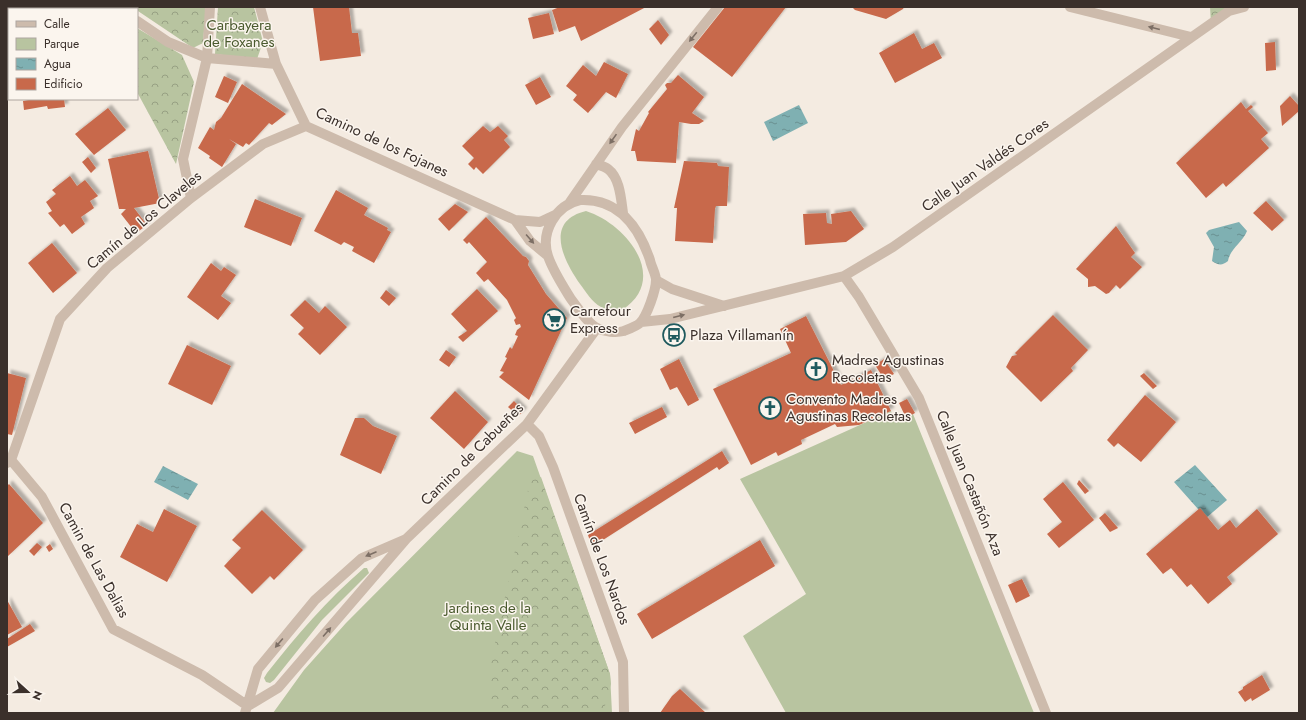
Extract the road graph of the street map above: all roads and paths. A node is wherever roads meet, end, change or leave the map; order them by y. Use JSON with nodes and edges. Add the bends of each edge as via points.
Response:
{"nodes":[{"id":1,"x":210,"y":7,"type":"edge"},
{"id":2,"x":260,"y":7,"type":"edge"},
{"id":3,"x":718,"y":7,"type":"edge"},
{"id":4,"x":1070,"y":7,"type":"edge"},
{"id":5,"x":1244,"y":7,"type":"edge"},
{"id":6,"x":138,"y":22,"type":"edge"},
{"id":7,"x":1191,"y":37,"type":"junction"},
{"id":8,"x":206,"y":58,"type":"junction"},
{"id":9,"x":276,"y":64,"type":"junction"},
{"id":10,"x":306,"y":126,"type":"junction"},
{"id":11,"x":596,"y":164,"type":"junction"},
{"id":12,"x":191,"y":198,"type":"junction"},
{"id":13,"x":570,"y":202,"type":"junction"},
{"id":14,"x":622,"y":213,"type":"junction"},
{"id":15,"x":555,"y":215,"type":"junction"},
{"id":16,"x":515,"y":220,"type":"junction"},
{"id":17,"x":548,"y":256,"type":"junction"},
{"id":18,"x":844,"y":276,"type":"junction"},
{"id":19,"x":656,"y":280,"type":"junction"},
{"id":20,"x":724,"y":306,"type":"junction"},
{"id":21,"x":641,"y":322,"type":"junction"},
{"id":22,"x":596,"y":328,"type":"junction"},
{"id":23,"x":526,"y":424,"type":"junction"},
{"id":24,"x":9,"y":462,"type":"edge"},
{"id":25,"x":407,"y":538,"type":"junction"},
{"id":26,"x":246,"y":710,"type":"edge"},
{"id":27,"x":624,"y":713,"type":"edge"},
{"id":28,"x":1046,"y":713,"type":"edge"}],
"edges":[{"from":1,"to":8,"type":"street"},
{"from":2,"to":9,"type":"street","name":"Camino de los Fojanes"},
{"from":3,"to":11,"type":"street","one_way":true,"via":[[622,127]]},
{"from":7,"to":4,"type":"street","one_way":true},
{"from":5,"to":7,"type":"street","name":"Calle Juan Valdés Cores","via":[[1229,11]]},
{"from":6,"to":8,"type":"street","via":[[168,42]]},
{"from":7,"to":18,"type":"street","name":"Calle Juan Valdés Cores","via":[[893,248]]},
{"from":8,"to":9,"type":"street"},
{"from":8,"to":12,"type":"street","via":[[183,159]]},
{"from":9,"to":10,"type":"street","name":"Camino de los Fojanes"},
{"from":10,"to":12,"type":"street","name":"Camín de Los Claveles","via":[[263,144]]},
{"from":10,"to":16,"type":"street","name":"Camino de los Fojanes"},
{"from":11,"to":13,"type":"street"},
{"from":11,"to":14,"type":"street","via":[[608,169],[615,179],[621,196]]},
{"from":12,"to":24,"type":"street","name":"Camín de Los Claveles","via":[[108,268],[60,319]]},
{"from":13,"to":14,"type":"street","via":[[590,200],[608,204]]},
{"from":13,"to":15,"type":"street"},
{"from":14,"to":19,"type":"street","via":[[641,236]]},
{"from":15,"to":16,"type":"street","via":[[540,222]]},
{"from":15,"to":17,"type":"street","via":[[547,238]]},
{"from":16,"to":17,"type":"street","one_way":true,"via":[[530,241]]},
{"from":17,"to":22,"type":"street","via":[[564,288]]},
{"from":18,"to":20,"type":"street","name":"Calle Juan Valdés Cores"},
{"from":18,"to":28,"type":"street","name":"Calle Juan Castañón Aza","via":[[919,398]]},
{"from":19,"to":20,"type":"street","via":[[672,289]]},
{"from":19,"to":21,"type":"street","via":[[650,304]]},
{"from":21,"to":20,"type":"street","name":"Calle Juan Valdés Cores","one_way":true,"via":[[670,319]]},
{"from":21,"to":22,"type":"street","via":[[630,329],[616,332]]},
{"from":22,"to":23,"type":"street","name":"Camino de Cabueñes"},
{"from":23,"to":25,"type":"street","name":"Camino de Cabueñes"},
{"from":23,"to":27,"type":"street","name":"Camín de Los Nardos","via":[[539,436],[553,467],[623,662]]},
{"from":24,"to":26,"type":"street","name":"Camin de Las Dalias","via":[[42,497],[113,629],[202,675]]},
{"from":26,"to":25,"type":"street","name":"Camino de Cabueñes","one_way":true,"via":[[278,688]]},
{"from":25,"to":26,"type":"street","name":"Camino de Cabueñes","one_way":true,"via":[[362,558],[315,600],[258,669]]}]}
